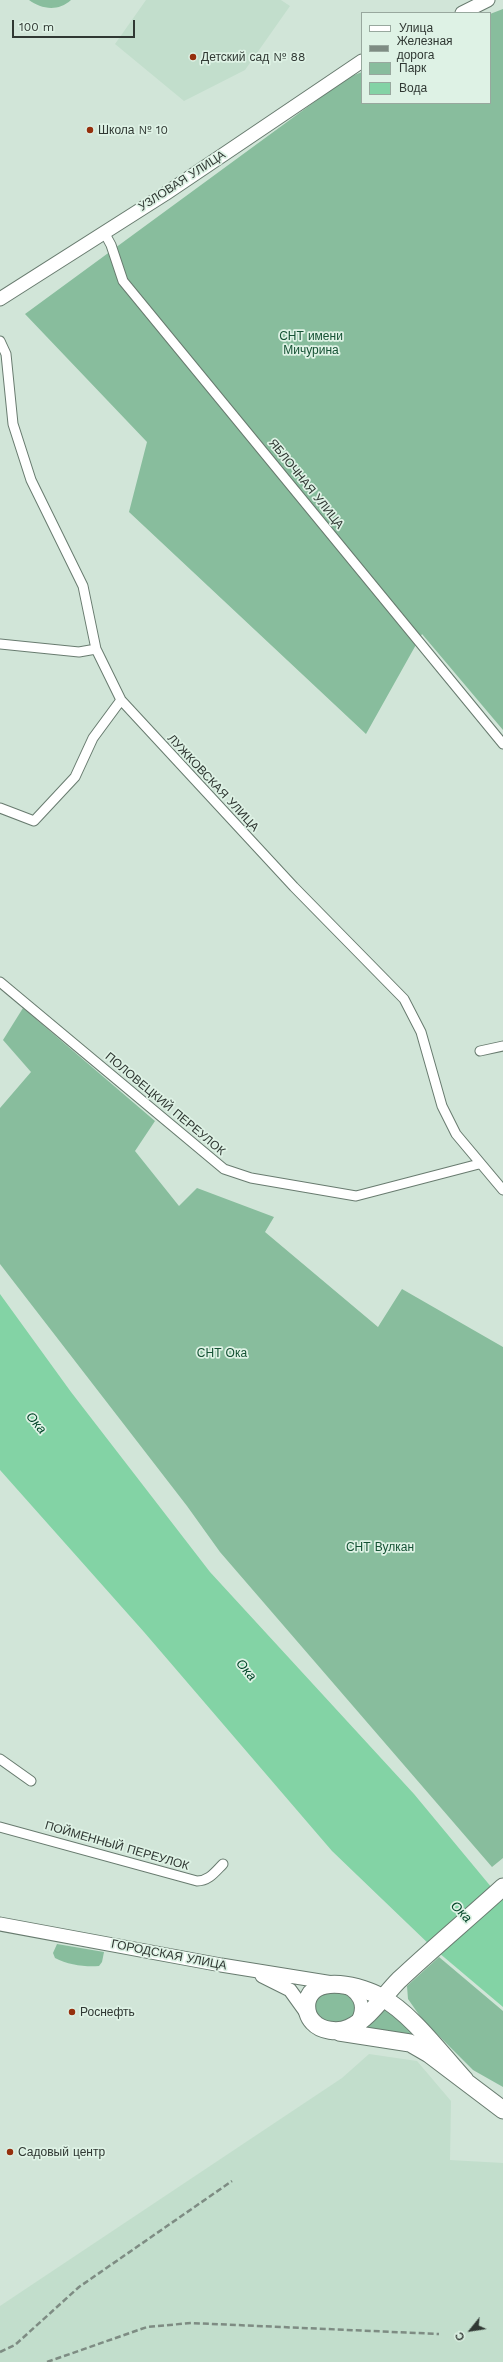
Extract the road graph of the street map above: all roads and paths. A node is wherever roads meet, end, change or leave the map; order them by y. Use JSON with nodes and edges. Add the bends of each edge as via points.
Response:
{"nodes":[{"id":1,"x":488,"y":0,"type":"edge"},
{"id":2,"x":464,"y":12,"type":"edge"},
{"id":3,"x":361,"y":62,"type":"edge"},
{"id":4,"x":104,"y":232,"type":"junction"},
{"id":5,"x":0,"y":299,"type":"edge"},
{"id":6,"x":0,"y":341,"type":"edge"},
{"id":7,"x":0,"y":644,"type":"edge"},
{"id":8,"x":96,"y":649,"type":"junction"},
{"id":9,"x":121,"y":700,"type":"junction"},
{"id":10,"x":503,"y":744,"type":"edge"},
{"id":11,"x":0,"y":808,"type":"edge"},
{"id":12,"x":0,"y":982,"type":"edge"},
{"id":13,"x":503,"y":1046,"type":"edge"},
{"id":14,"x":480,"y":1051,"type":"dead end"},
{"id":15,"x":479,"y":1164,"type":"junction"},
{"id":16,"x":503,"y":1190,"type":"edge"},
{"id":17,"x":0,"y":1759,"type":"edge"},
{"id":18,"x":31,"y":1781,"type":"dead end"},
{"id":19,"x":0,"y":1827,"type":"edge"},
{"id":20,"x":223,"y":1864,"type":"dead end"},
{"id":21,"x":503,"y":1887,"type":"edge"},
{"id":22,"x":0,"y":1924,"type":"edge"},
{"id":23,"x":247,"y":1970,"type":"junction"},
{"id":24,"x":402,"y":1977,"type":"junction"},
{"id":25,"x":339,"y":1984,"type":"junction"},
{"id":26,"x":358,"y":1987,"type":"junction"},
{"id":27,"x":382,"y":1997,"type":"junction"},
{"id":28,"x":309,"y":2018,"type":"junction"},
{"id":29,"x":356,"y":2024,"type":"junction"},
{"id":30,"x":414,"y":2024,"type":"junction"},
{"id":31,"x":335,"y":2031,"type":"junction"},
{"id":32,"x":464,"y":2080,"type":"junction"},
{"id":33,"x":503,"y":2110,"type":"edge"}],
"edges":[{"from":1,"to":2,"type":"main road"},
{"from":3,"to":4,"type":"main road","name":"УЗЛОВАЯ УЛИЦА"},
{"from":4,"to":5,"type":"main road","name":"УЗЛОВАЯ УЛИЦА"},
{"from":4,"to":10,"type":"street","name":"ЯБЛОЧНАЯ УЛИЦА","via":[[123,281]]},
{"from":6,"to":8,"type":"street","name":"ЛУЖКОВСКАЯ УЛИЦА","via":[[6,354],[12,424],[32,480],[83,586]]},
{"from":7,"to":8,"type":"street","via":[[79,652]]},
{"from":8,"to":9,"type":"street","name":"ЛУЖКОВСКАЯ УЛИЦА"},
{"from":9,"to":11,"type":"street","via":[[93,738],[75,777],[34,821]]},
{"from":9,"to":15,"type":"street","name":"ЛУЖКОВСКАЯ УЛИЦА","via":[[294,887],[404,998],[421,1032],[442,1106],[456,1134]]},
{"from":12,"to":15,"type":"street","name":"ПОЛОВЕЦКИЙ ПЕРЕУЛОК","via":[[224,1169],[252,1178],[356,1196]]},
{"from":13,"to":14,"type":"street"},
{"from":15,"to":16,"type":"street","name":"ЛУЖКОВСКАЯ УЛИЦА"},
{"from":17,"to":18,"type":"street"},
{"from":19,"to":20,"type":"street","name":"ПОЙМЕННЫЙ ПЕРЕУЛОК","via":[[197,1881],[204,1881],[212,1876]]},
{"from":21,"to":24,"type":"highway"},
{"from":22,"to":23,"type":"main road","name":"ГОРОДСКАЯ УЛИЦА"},
{"from":23,"to":25,"type":"main road","name":"ГОРОДСКАЯ УЛИЦА"},
{"from":23,"to":28,"type":"main road","via":[[290,1990]]},
{"from":24,"to":26,"type":"highway","via":[[378,1986]]},
{"from":24,"to":27,"type":"highway"},
{"from":24,"to":30,"type":"highway","via":[[395,1994],[400,2006]]},
{"from":25,"to":26,"type":"highway"},
{"from":25,"to":28,"type":"highway","via":[[324,1986],[310,1996],[307,2005]]},
{"from":25,"to":29,"type":"main road","via":[[354,1991],[362,2003]]},
{"from":26,"to":27,"type":"highway"},
{"from":27,"to":29,"type":"highway"},
{"from":27,"to":30,"type":"highway"},
{"from":28,"to":31,"type":"highway","via":[[320,2027]]},
{"from":29,"to":31,"type":"highway"},
{"from":30,"to":32,"type":"highway"},
{"from":31,"to":32,"type":"highway","via":[[410,2043]]},
{"from":32,"to":33,"type":"highway"}]}
